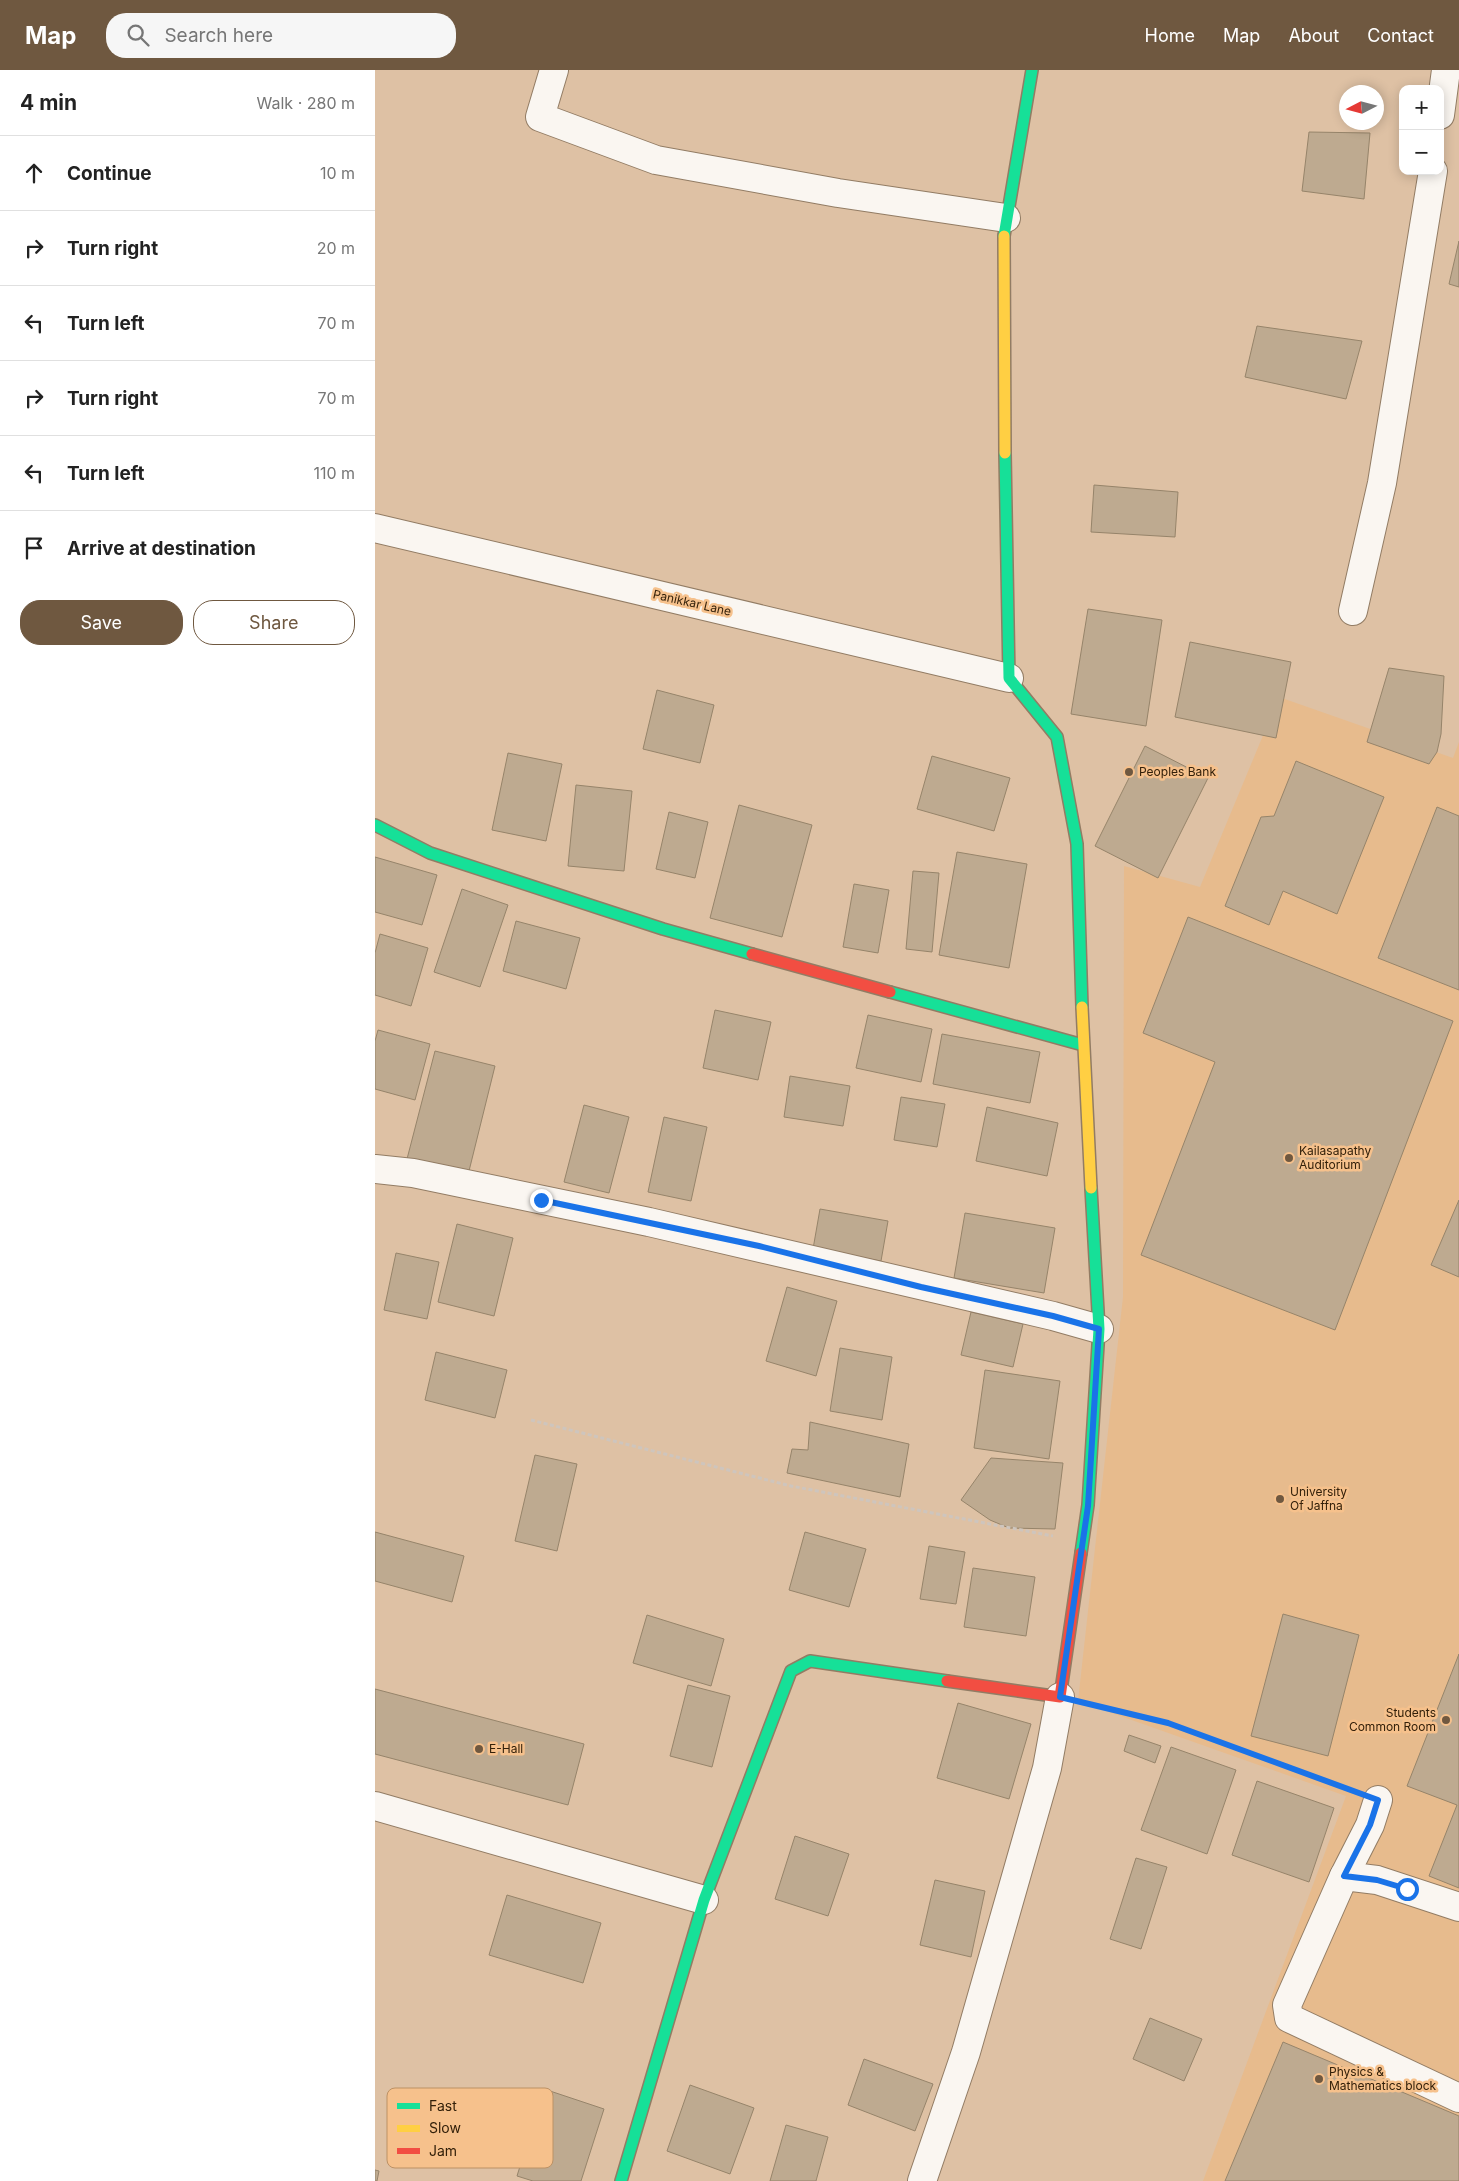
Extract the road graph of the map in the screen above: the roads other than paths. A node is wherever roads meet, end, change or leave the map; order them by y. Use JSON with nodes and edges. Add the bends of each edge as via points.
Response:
{"nodes":[{"id":1,"x":554,"y":70,"type":"edge"},
{"id":2,"x":1032,"y":70,"type":"edge"},
{"id":3,"x":1446,"y":70,"type":"edge"},
{"id":4,"x":1444,"y":85,"type":"edge"},
{"id":5,"x":1432,"y":175,"type":"edge"},
{"id":6,"x":1006,"y":218,"type":"junction"},
{"id":7,"x":375,"y":528,"type":"edge"},
{"id":8,"x":1353,"y":611,"type":"dead end"},
{"id":9,"x":1009,"y":678,"type":"junction"},
{"id":10,"x":375,"y":825,"type":"edge"},
{"id":11,"x":1083,"y":1045,"type":"junction"},
{"id":12,"x":375,"y":1169,"type":"edge"},
{"id":13,"x":1099,"y":1329,"type":"junction"},
{"id":14,"x":1060,"y":1697,"type":"junction"},
{"id":15,"x":1378,"y":1800,"type":"road end"},
{"id":16,"x":375,"y":1806,"type":"edge"},
{"id":17,"x":1344,"y":1876,"type":"junction"},
{"id":18,"x":703,"y":1900,"type":"junction"},
{"id":19,"x":1459,"y":1907,"type":"edge"},
{"id":20,"x":1459,"y":2098,"type":"edge"},
{"id":21,"x":621,"y":2181,"type":"edge"},
{"id":22,"x":922,"y":2181,"type":"edge"}],
"edges":[{"from":1,"to":6,"type":"street","via":[[540,117],[656,160],[837,193]]},
{"from":2,"to":6,"type":"street"},
{"from":3,"to":4,"type":"street"},
{"from":5,"to":8,"type":"street","via":[[1382,483]]},
{"from":6,"to":9,"type":"street","via":[[1002,245]]},
{"from":7,"to":9,"type":"street","name":"Panikkar Lane"},
{"from":9,"to":11,"type":"street","via":[[1057,737],[1077,844]]},
{"from":10,"to":11,"type":"street","via":[[430,853],[663,929]]},
{"from":11,"to":13,"type":"street"},
{"from":12,"to":13,"type":"street","via":[[413,1173],[649,1222]]},
{"from":13,"to":14,"type":"street","via":[[1088,1506]]},
{"from":14,"to":18,"type":"street","via":[[811,1661],[791,1671]]},
{"from":14,"to":22,"type":"street","via":[[1047,1768],[966,2052]]},
{"from":15,"to":17,"type":"street","via":[[1370,1825]]},
{"from":16,"to":18,"type":"street"},
{"from":17,"to":19,"type":"street","via":[[1377,1880]]},
{"from":17,"to":20,"type":"street","via":[[1287,2006],[1289,2018]]},
{"from":18,"to":21,"type":"street"}]}
